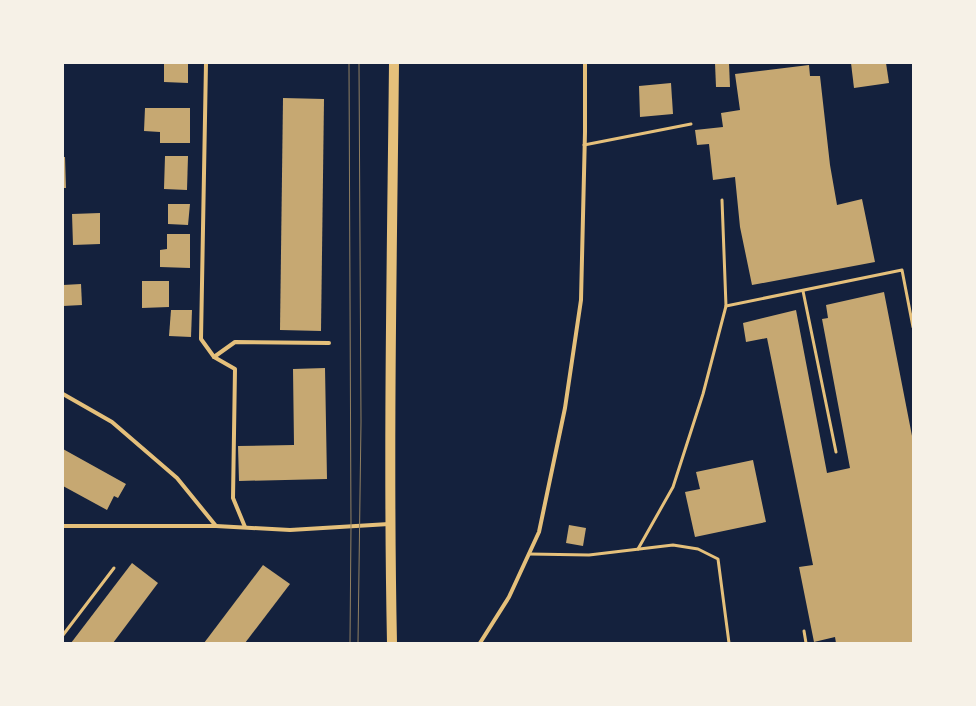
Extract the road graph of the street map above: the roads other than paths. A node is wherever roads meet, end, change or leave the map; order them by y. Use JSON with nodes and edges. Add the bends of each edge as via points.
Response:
{"nodes":[{"id":1,"x":206,"y":63,"type":"edge"},
{"id":2,"x":394,"y":63,"type":"edge"},
{"id":3,"x":585,"y":63,"type":"edge"},
{"id":4,"x":691,"y":124,"type":"dead end"},
{"id":5,"x":584,"y":145,"type":"junction"},
{"id":6,"x":722,"y":200,"type":"dead end"},
{"id":7,"x":802,"y":291,"type":"junction"},
{"id":8,"x":726,"y":306,"type":"junction"},
{"id":9,"x":913,"y":327,"type":"edge"},
{"id":10,"x":329,"y":343,"type":"dead end"},
{"id":11,"x":214,"y":357,"type":"junction"},
{"id":12,"x":63,"y":394,"type":"edge"},
{"id":13,"x":836,"y":452,"type":"dead end"},
{"id":14,"x":389,"y":524,"type":"junction"},
{"id":15,"x":63,"y":526,"type":"edge"},
{"id":16,"x":216,"y":526,"type":"junction"},
{"id":17,"x":245,"y":527,"type":"junction"},
{"id":18,"x":638,"y":549,"type":"junction"},
{"id":19,"x":529,"y":554,"type":"junction"},
{"id":20,"x":114,"y":568,"type":"dead end"},
{"id":21,"x":804,"y":631,"type":"dead end"},
{"id":22,"x":63,"y":635,"type":"edge"},
{"id":23,"x":392,"y":643,"type":"edge"},
{"id":24,"x":480,"y":643,"type":"edge"},
{"id":25,"x":730,"y":643,"type":"edge"},
{"id":26,"x":806,"y":643,"type":"edge"}],
"edges":[{"from":1,"to":11,"type":"street","via":[[201,339]]},
{"from":2,"to":14,"type":"main road"},
{"from":3,"to":5,"type":"street"},
{"from":4,"to":5,"type":"lane"},
{"from":5,"to":19,"type":"street","via":[[580,300],[565,408],[539,532]]},
{"from":6,"to":8,"type":"lane"},
{"from":7,"to":8,"type":"lane"},
{"from":7,"to":9,"type":"lane","via":[[902,270]]},
{"from":7,"to":13,"type":"lane"},
{"from":8,"to":18,"type":"lane","via":[[703,394],[673,487]]},
{"from":10,"to":11,"type":"street","via":[[234,342]]},
{"from":11,"to":17,"type":"street","via":[[235,369],[233,498]]},
{"from":12,"to":16,"type":"street","via":[[112,422],[148,452],[177,478]]},
{"from":14,"to":17,"type":"street","via":[[290,530]]},
{"from":14,"to":23,"type":"main road"},
{"from":15,"to":16,"type":"street"},
{"from":16,"to":17,"type":"street"},
{"from":18,"to":19,"type":"lane","via":[[589,555]]},
{"from":18,"to":25,"type":"lane","via":[[673,544],[698,549],[718,559]]},
{"from":19,"to":24,"type":"street","via":[[509,597]]},
{"from":20,"to":22,"type":"lane"},
{"from":21,"to":26,"type":"lane"}]}
